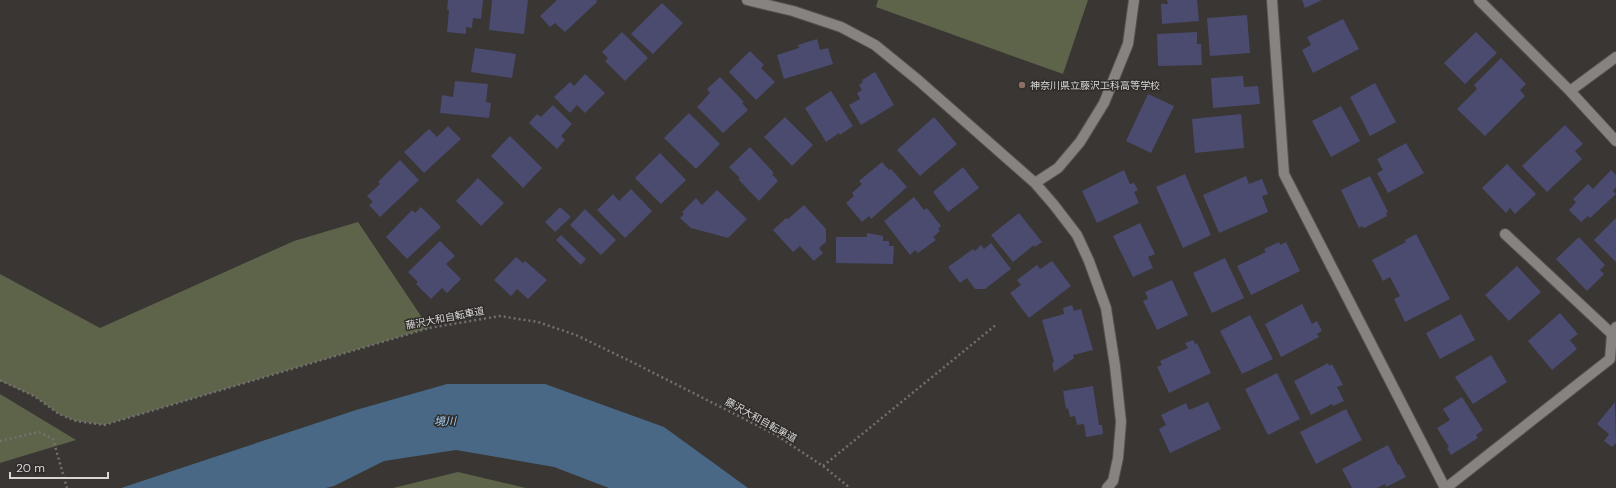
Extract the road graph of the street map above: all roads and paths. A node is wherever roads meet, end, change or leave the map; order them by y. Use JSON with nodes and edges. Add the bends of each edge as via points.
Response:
{"nodes":[{"id":1,"x":748,"y":0,"type":"edge"},
{"id":2,"x":1134,"y":0,"type":"edge"},
{"id":3,"x":1272,"y":0,"type":"edge"},
{"id":4,"x":1479,"y":0,"type":"edge"},
{"id":5,"x":1616,"y":57,"type":"edge"},
{"id":6,"x":1570,"y":91,"type":"junction"},
{"id":7,"x":1616,"y":141,"type":"edge"},
{"id":8,"x":1036,"y":183,"type":"junction"},
{"id":9,"x":1505,"y":234,"type":"dead end"},
{"id":10,"x":997,"y":324,"type":"dead end"},
{"id":11,"x":1614,"y":331,"type":"edge"},
{"id":12,"x":1613,"y":361,"type":"edge"},
{"id":13,"x":0,"y":380,"type":"edge"},
{"id":14,"x":0,"y":441,"type":"edge"},
{"id":15,"x":823,"y":466,"type":"junction"},
{"id":16,"x":67,"y":488,"type":"edge"},
{"id":17,"x":850,"y":488,"type":"edge"},
{"id":18,"x":1108,"y":488,"type":"edge"},
{"id":19,"x":1446,"y":488,"type":"edge"}],
"edges":[{"from":1,"to":8,"type":"street","via":[[841,27],[875,44]]},
{"from":2,"to":8,"type":"street","via":[[1128,44],[1104,103],[1080,142],[1058,168]]},
{"from":3,"to":19,"type":"street","via":[[1284,174]]},
{"from":4,"to":6,"type":"street"},
{"from":5,"to":6,"type":"street"},
{"from":6,"to":7,"type":"street"},
{"from":8,"to":18,"type":"street","via":[[1077,235],[1106,308],[1121,422],[1118,458],[1113,481]]},
{"from":9,"to":11,"type":"street"},
{"from":10,"to":15,"type":"path"},
{"from":11,"to":12,"type":"street"},
{"from":12,"to":19,"type":"street"},
{"from":13,"to":15,"type":"path","name":"藤沢大和自転車道","via":[[34,396],[59,414],[76,421],[104,425],[429,328],[500,316],[538,322],[576,334],[776,436]]},
{"from":14,"to":16,"type":"path","via":[[38,432],[53,440]]},
{"from":15,"to":17,"type":"path","name":"藤沢大和自転車道"}]}
